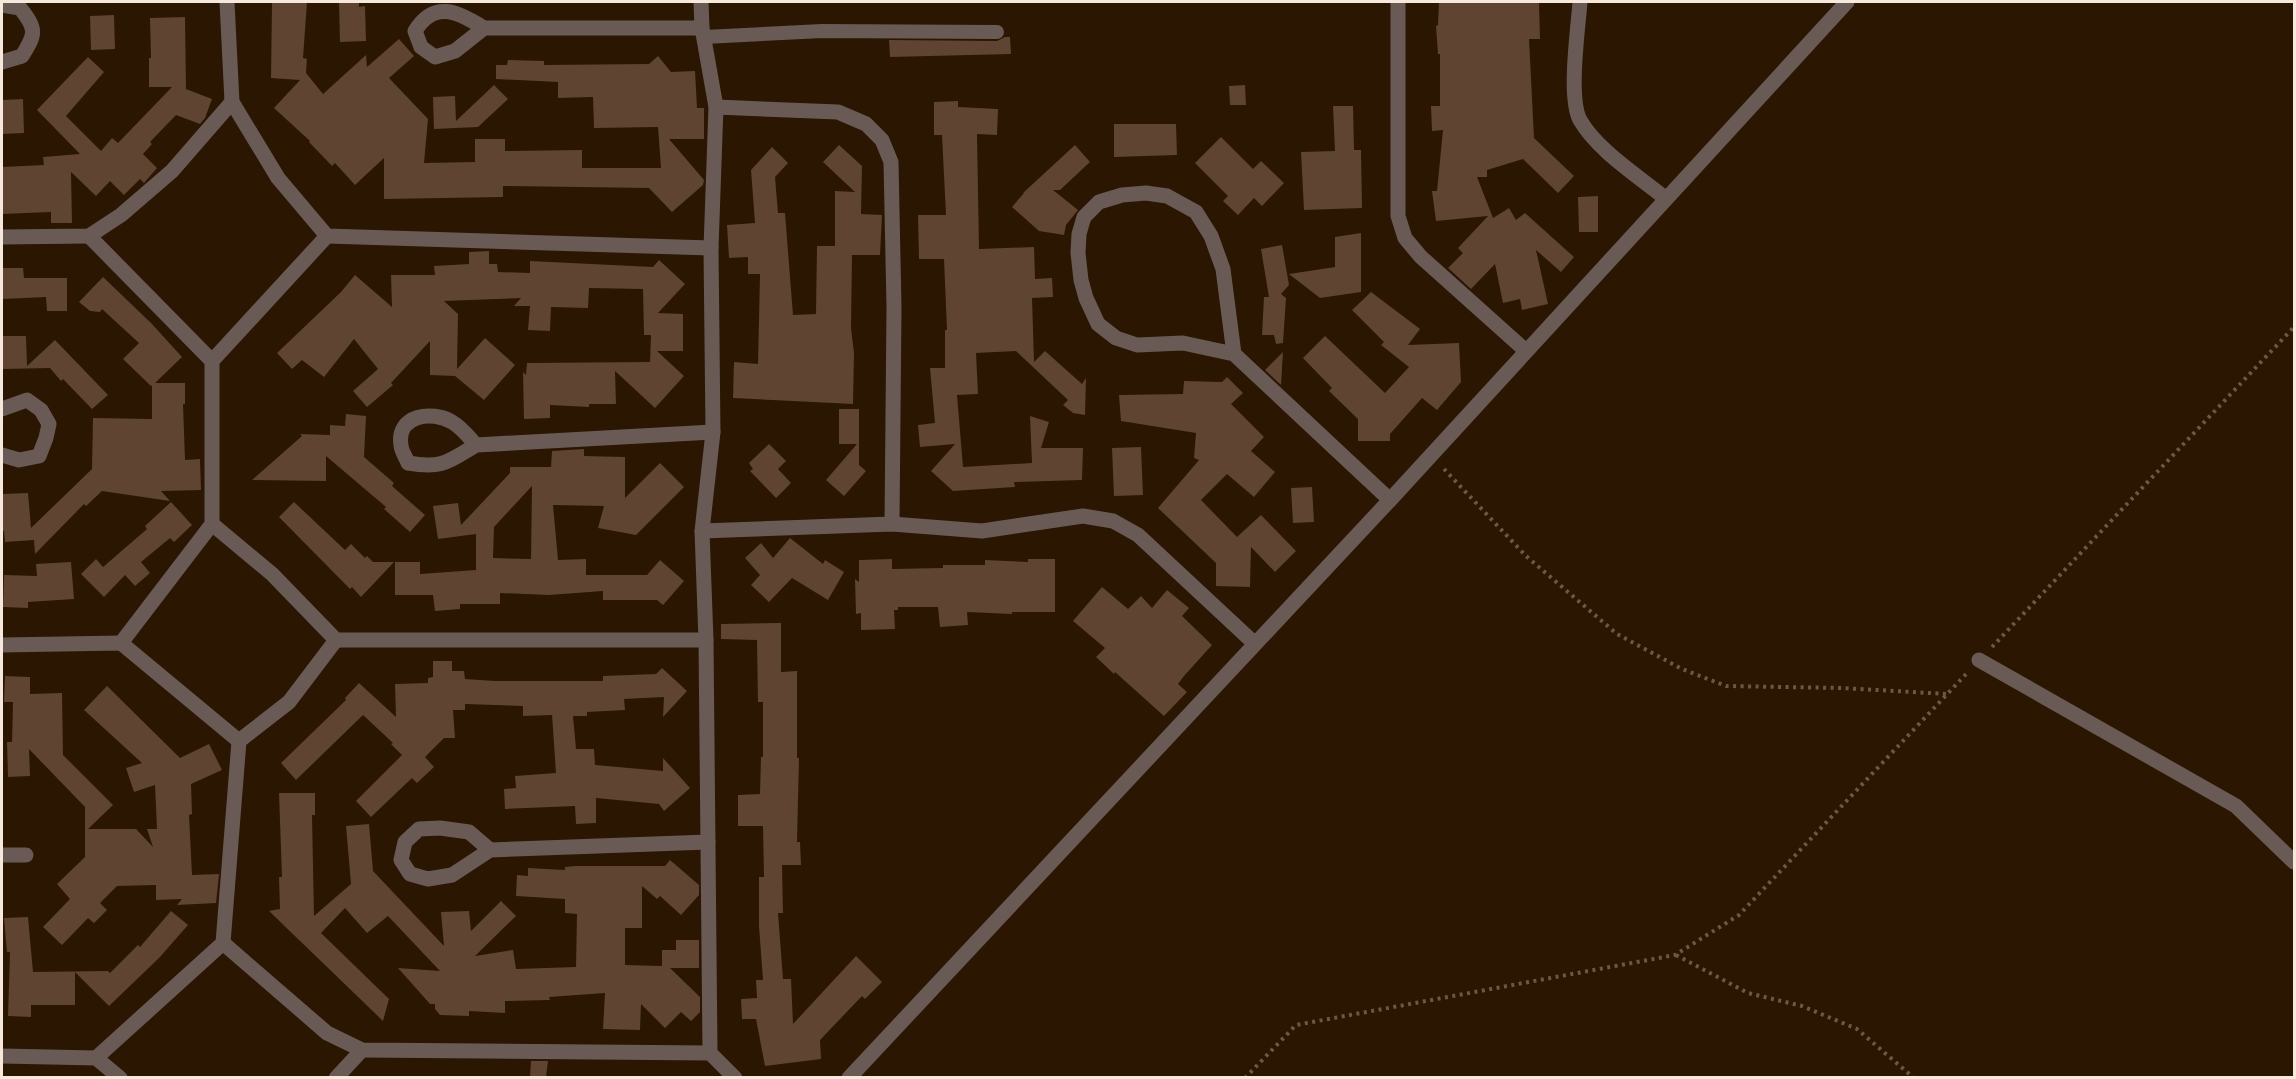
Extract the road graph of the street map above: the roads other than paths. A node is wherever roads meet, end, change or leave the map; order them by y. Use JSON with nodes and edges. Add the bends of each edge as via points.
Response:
{"nodes":[{"id":1,"x":227,"y":2,"type":"edge"},
{"id":2,"x":702,"y":2,"type":"edge"},
{"id":3,"x":1398,"y":2,"type":"edge"},
{"id":4,"x":1580,"y":2,"type":"edge"},
{"id":5,"x":1847,"y":2,"type":"edge"},
{"id":6,"x":2,"y":5,"type":"edge"},
{"id":7,"x":484,"y":28,"type":"dead end"},
{"id":8,"x":703,"y":32,"type":"junction"},
{"id":9,"x":997,"y":33,"type":"dead end"},
{"id":10,"x":2,"y":62,"type":"edge"},
{"id":11,"x":232,"y":102,"type":"junction"},
{"id":12,"x":716,"y":107,"type":"junction"},
{"id":13,"x":1665,"y":198,"type":"junction"},
{"id":14,"x":89,"y":236,"type":"junction"},
{"id":15,"x":327,"y":236,"type":"junction"},
{"id":16,"x":2,"y":237,"type":"edge"},
{"id":17,"x":711,"y":248,"type":"junction"},
{"id":18,"x":1526,"y":351,"type":"junction"},
{"id":19,"x":1234,"y":354,"type":"junction"},
{"id":20,"x":212,"y":362,"type":"junction"},
{"id":21,"x":2,"y":408,"type":"edge"},
{"id":22,"x":712,"y":432,"type":"junction"},
{"id":23,"x":476,"y":445,"type":"junction"},
{"id":24,"x":2,"y":455,"type":"edge"},
{"id":25,"x":1390,"y":500,"type":"junction"},
{"id":26,"x":212,"y":524,"type":"junction"},
{"id":27,"x":892,"y":524,"type":"junction"},
{"id":28,"x":702,"y":531,"type":"junction"},
{"id":29,"x":336,"y":640,"type":"junction"},
{"id":30,"x":706,"y":640,"type":"junction"},
{"id":31,"x":121,"y":643,"type":"junction"},
{"id":32,"x":1254,"y":643,"type":"junction"},
{"id":33,"x":2,"y":645,"type":"edge"},
{"id":34,"x":1979,"y":660,"type":"road end"},
{"id":35,"x":239,"y":741,"type":"junction"},
{"id":36,"x":708,"y":842,"type":"junction"},
{"id":37,"x":490,"y":850,"type":"junction"},
{"id":38,"x":2,"y":855,"type":"edge"},
{"id":39,"x":26,"y":855,"type":"dead end"},
{"id":40,"x":2295,"y":862,"type":"edge"},
{"id":41,"x":223,"y":943,"type":"junction"},
{"id":42,"x":362,"y":1050,"type":"junction"},
{"id":43,"x":710,"y":1053,"type":"junction"},
{"id":44,"x":2,"y":1056,"type":"edge"},
{"id":45,"x":96,"y":1058,"type":"junction"},
{"id":46,"x":120,"y":1077,"type":"edge"},
{"id":47,"x":336,"y":1077,"type":"edge"},
{"id":48,"x":735,"y":1077,"type":"edge"},
{"id":49,"x":849,"y":1077,"type":"edge"}],
"edges":[{"from":1,"to":11,"type":"street"},
{"from":2,"to":8,"type":"street"},
{"from":3,"to":18,"type":"street","via":[[1398,216],[1405,238]]},
{"from":4,"to":13,"type":"street","via":[[1574,100],[1580,119],[1595,140]]},
{"from":5,"to":13,"type":"street"},
{"from":6,"to":10,"type":"street","via":[[20,8],[32,22],[34,38],[22,56]]},
{"from":7,"to":8,"type":"street"},
{"from":8,"to":9,"type":"lane"},
{"from":8,"to":12,"type":"street"},
{"from":11,"to":14,"type":"street","via":[[171,171],[121,215]]},
{"from":11,"to":15,"type":"street","via":[[278,178]]},
{"from":12,"to":17,"type":"street"},
{"from":12,"to":27,"type":"street","via":[[838,112],[866,124],[882,140],[891,162]]},
{"from":13,"to":18,"type":"street"},
{"from":14,"to":16,"type":"street"},
{"from":14,"to":20,"type":"street"},
{"from":15,"to":17,"type":"street"},
{"from":15,"to":20,"type":"street"},
{"from":17,"to":22,"type":"street"},
{"from":18,"to":25,"type":"street"},
{"from":19,"to":19,"type":"street","via":[[1223,269],[1211,236],[1196,212],[1167,196],[1122,195],[1099,202],[1084,218],[1078,234],[1081,280],[1098,324],[1116,338],[1137,345],[1183,343]]},
{"from":19,"to":25,"type":"street"},
{"from":20,"to":26,"type":"street"},
{"from":21,"to":24,"type":"street","via":[[27,400],[41,410],[49,424],[39,456],[19,460]]},
{"from":22,"to":23,"type":"street"},
{"from":22,"to":28,"type":"street"},
{"from":23,"to":23,"type":"street","via":[[453,422],[433,414],[414,418],[402,430],[401,445],[408,463],[445,464]]},
{"from":25,"to":32,"type":"street"},
{"from":26,"to":29,"type":"street","via":[[272,574]]},
{"from":26,"to":31,"type":"street"},
{"from":27,"to":28,"type":"street"},
{"from":27,"to":32,"type":"street","via":[[982,531],[1083,516],[1113,521],[1138,535]]},
{"from":28,"to":30,"type":"street"},
{"from":29,"to":30,"type":"street"},
{"from":29,"to":35,"type":"street","via":[[289,702]]},
{"from":30,"to":36,"type":"street"},
{"from":31,"to":33,"type":"street"},
{"from":31,"to":35,"type":"street"},
{"from":32,"to":49,"type":"street"},
{"from":34,"to":40,"type":"street","via":[[2236,806]]},
{"from":35,"to":41,"type":"street"},
{"from":36,"to":37,"type":"street"},
{"from":36,"to":43,"type":"street"},
{"from":37,"to":37,"type":"street","via":[[469,832],[418,830],[405,842],[401,860],[410,874],[428,879],[453,875]]},
{"from":38,"to":39,"type":"street"},
{"from":41,"to":42,"type":"street","via":[[327,1033]]},
{"from":41,"to":45,"type":"street"},
{"from":42,"to":43,"type":"street"},
{"from":42,"to":47,"type":"street"},
{"from":43,"to":48,"type":"street"},
{"from":44,"to":45,"type":"street"},
{"from":45,"to":46,"type":"street"}]}
